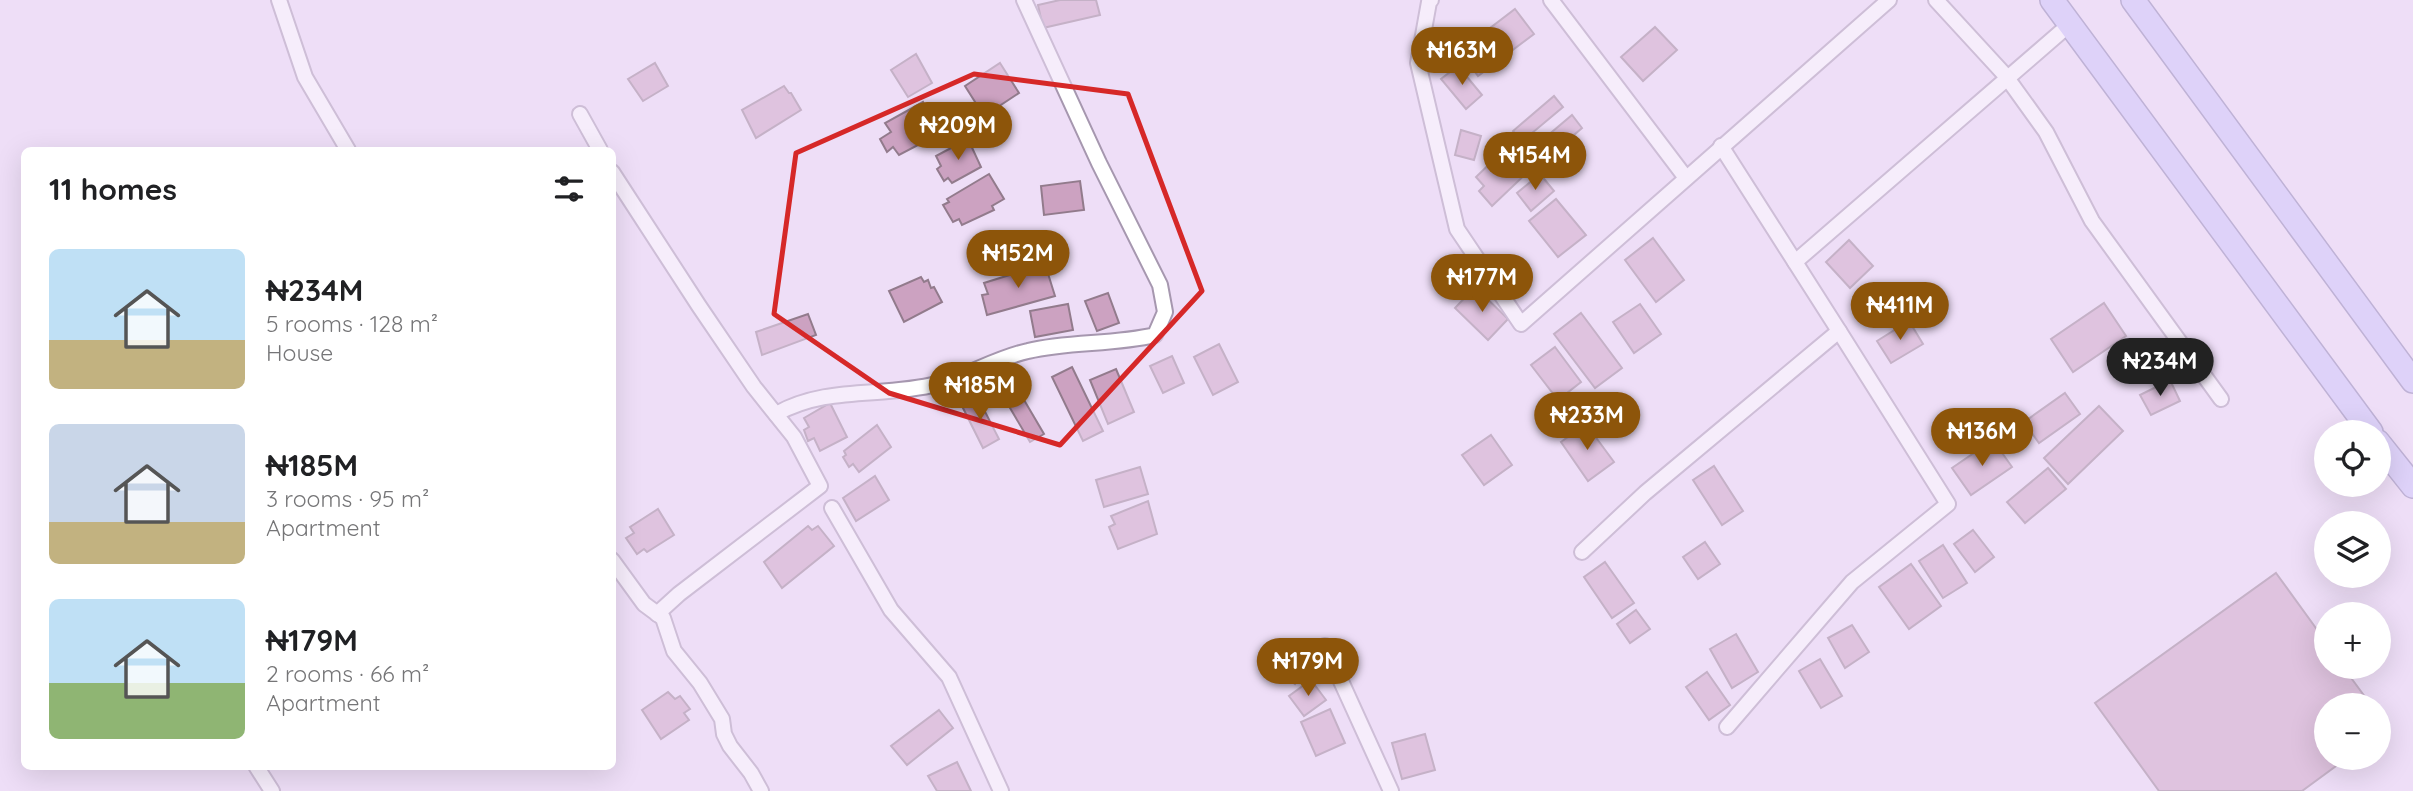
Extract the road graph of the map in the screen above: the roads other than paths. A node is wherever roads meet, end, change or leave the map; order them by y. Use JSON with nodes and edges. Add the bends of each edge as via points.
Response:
{"nodes":[{"id":1,"x":279,"y":0,"type":"edge"},
{"id":2,"x":1024,"y":0,"type":"edge"},
{"id":3,"x":1431,"y":0,"type":"edge"},
{"id":4,"x":1551,"y":0,"type":"edge"},
{"id":5,"x":1889,"y":0,"type":"edge"},
{"id":6,"x":1936,"y":0,"type":"edge"},
{"id":7,"x":2052,"y":0,"type":"edge"},
{"id":8,"x":2133,"y":0,"type":"edge"},
{"id":9,"x":2070,"y":24,"type":"junction"},
{"id":10,"x":2007,"y":77,"type":"junction"},
{"id":11,"x":580,"y":114,"type":"dead end"},
{"id":12,"x":1721,"y":146,"type":"junction"},
{"id":13,"x":346,"y":147,"type":"edge"},
{"id":14,"x":598,"y":147,"type":"edge"},
{"id":15,"x":1686,"y":177,"type":"junction"},
{"id":16,"x":616,"y":178,"type":"edge"},
{"id":17,"x":1795,"y":262,"type":"junction"},
{"id":18,"x":1839,"y":331,"type":"junction"},
{"id":19,"x":2413,"y":381,"type":"edge"},
{"id":20,"x":2221,"y":400,"type":"dead end"},
{"id":21,"x":776,"y":414,"type":"junction"},
{"id":22,"x":2362,"y":420,"type":"edge"},
{"id":23,"x":2391,"y":458,"type":"edge"},
{"id":24,"x":2413,"y":486,"type":"edge"},
{"id":25,"x":832,"y":508,"type":"dead end"},
{"id":26,"x":1582,"y":552,"type":"dead end"},
{"id":27,"x":616,"y":566,"type":"edge"},
{"id":28,"x":657,"y":614,"type":"junction"},
{"id":29,"x":1325,"y":646,"type":"dead end"},
{"id":30,"x":1727,"y":727,"type":"dead end"},
{"id":31,"x":259,"y":770,"type":"edge"},
{"id":32,"x":272,"y":791,"type":"edge"},
{"id":33,"x":761,"y":791,"type":"edge"},
{"id":34,"x":1001,"y":791,"type":"edge"},
{"id":35,"x":1391,"y":791,"type":"edge"}],
"edges":[{"from":1,"to":13,"type":"street","via":[[305,77]]},
{"from":2,"to":21,"type":"street","via":[[1160,285],[1165,312],[1155,335],[1028,351],[938,384],[834,394],[796,402]]},
{"from":3,"to":15,"type":"street","via":[[1418,63],[1457,229],[1521,324]]},
{"from":4,"to":15,"type":"street"},
{"from":5,"to":12,"type":"street"},
{"from":6,"to":10,"type":"street"},
{"from":7,"to":9,"type":"highway"},
{"from":8,"to":19,"type":"highway"},
{"from":9,"to":10,"type":"street"},
{"from":9,"to":22,"type":"highway"},
{"from":10,"to":17,"type":"street"},
{"from":10,"to":20,"type":"street","via":[[2046,132],[2092,221]]},
{"from":11,"to":14,"type":"street"},
{"from":12,"to":15,"type":"street"},
{"from":12,"to":17,"type":"street"},
{"from":16,"to":21,"type":"street","via":[[705,316]]},
{"from":17,"to":18,"type":"street"},
{"from":18,"to":26,"type":"street","via":[[1645,493]]},
{"from":18,"to":30,"type":"street","via":[[1948,505],[1852,582]]},
{"from":21,"to":28,"type":"street","via":[[820,485]]},
{"from":23,"to":24,"type":"highway"},
{"from":25,"to":34,"type":"street","via":[[891,610],[949,677]]},
{"from":27,"to":28,"type":"street"},
{"from":28,"to":33,"type":"street","via":[[663,618],[674,651],[700,683],[722,719],[730,746]]},
{"from":29,"to":35,"type":"street"},
{"from":31,"to":32,"type":"street"}]}
